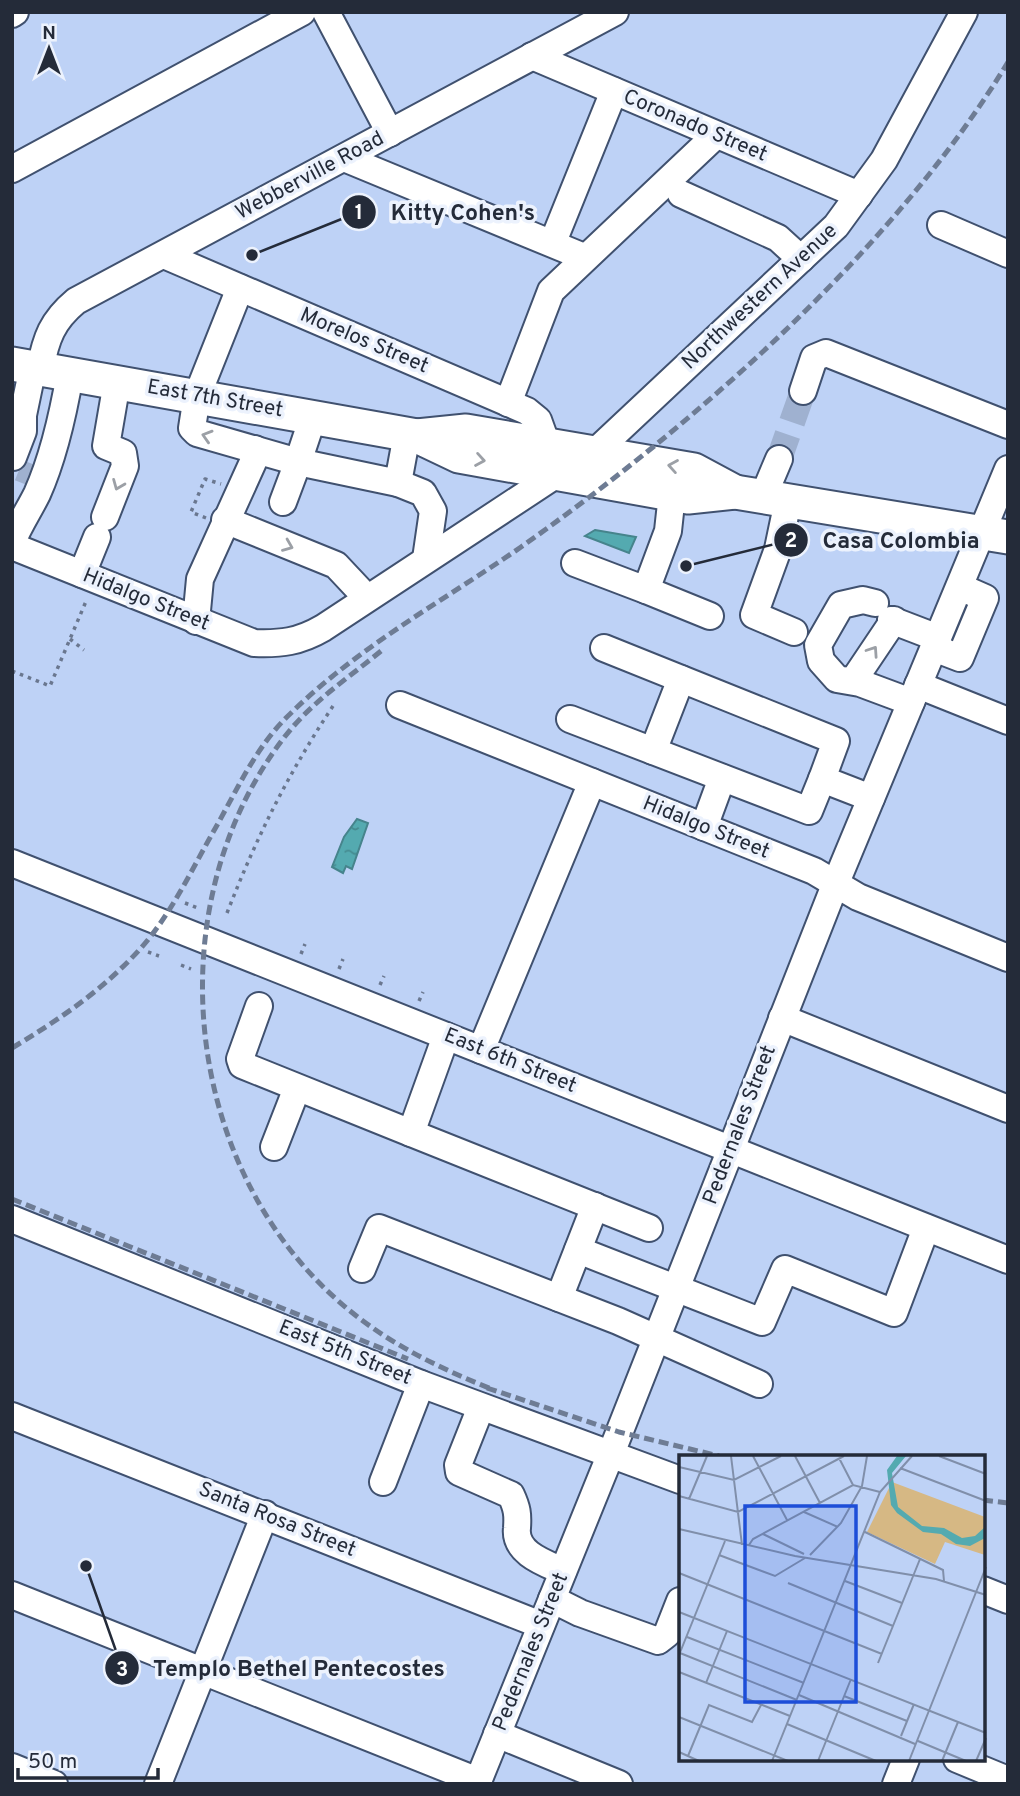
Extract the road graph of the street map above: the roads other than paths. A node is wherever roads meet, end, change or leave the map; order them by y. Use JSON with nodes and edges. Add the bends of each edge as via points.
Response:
{"nodes":[{"id":1,"x":302,"y":12,"type":"edge"},
{"id":2,"x":326,"y":12,"type":"edge"},
{"id":3,"x":615,"y":12,"type":"edge"},
{"id":4,"x":964,"y":12,"type":"edge"},
{"id":5,"x":532,"y":56,"type":"junction"},
{"id":6,"x":614,"y":91,"type":"junction"},
{"id":7,"x":390,"y":133,"type":"junction"},
{"id":8,"x":716,"y":135,"type":"junction"},
{"id":9,"x":344,"y":158,"type":"junction"},
{"id":10,"x":12,"y":169,"type":"edge"},
{"id":11,"x":681,"y":194,"type":"dead end"},
{"id":12,"x":859,"y":195,"type":"junction"},
{"id":13,"x":941,"y":225,"type":"dead end"},
{"id":14,"x":556,"y":232,"type":"dead end"},
{"id":15,"x":1008,"y":254,"type":"edge"},
{"id":16,"x":163,"y":255,"type":"junction"},
{"id":17,"x":584,"y":257,"type":"junction"},
{"id":18,"x":801,"y":259,"type":"junction"},
{"id":19,"x":240,"y":288,"type":"junction"},
{"id":20,"x":39,"y":368,"type":"edge"},
{"id":21,"x":117,"y":382,"type":"junction"},
{"id":22,"x":803,"y":391,"type":"tunnel mouth"},
{"id":23,"x":197,"y":396,"type":"junction"},
{"id":24,"x":508,"y":403,"type":"junction"},
{"id":25,"x":313,"y":416,"type":"junction"},
{"id":26,"x":18,"y":422,"type":"edge"},
{"id":27,"x":1008,"y":425,"type":"edge"},
{"id":28,"x":61,"y":426,"type":"junction"},
{"id":29,"x":412,"y":435,"type":"junction"},
{"id":30,"x":255,"y":449,"type":"junction"},
{"id":31,"x":594,"y":453,"type":"junction"},
{"id":32,"x":779,"y":458,"type":"tunnel mouth"},
{"id":33,"x":552,"y":459,"type":"junction"},
{"id":34,"x":299,"y":462,"type":"junction"},
{"id":35,"x":25,"y":469,"type":"edge"},
{"id":36,"x":1006,"y":479,"type":"edge"},
{"id":37,"x":398,"y":482,"type":"junction"},
{"id":38,"x":672,"y":494,"type":"junction"},
{"id":39,"x":762,"y":496,"type":"junction"},
{"id":40,"x":283,"y":502,"type":"dead end"},
{"id":41,"x":18,"y":512,"type":"edge"},
{"id":42,"x":216,"y":520,"type":"junction"},
{"id":43,"x":995,"y":535,"type":"edge"},
{"id":44,"x":12,"y":544,"type":"edge"},
{"id":45,"x":426,"y":559,"type":"junction"},
{"id":46,"x":575,"y":563,"type":"dead end"},
{"id":47,"x":85,"y":586,"type":"junction"},
{"id":48,"x":960,"y":587,"type":"junction"},
{"id":49,"x":646,"y":590,"type":"junction"},
{"id":50,"x":997,"y":595,"type":"edge"},
{"id":51,"x":367,"y":598,"type":"junction"},
{"id":52,"x":884,"y":615,"type":"junction"},
{"id":53,"x":710,"y":616,"type":"dead end"},
{"id":54,"x":196,"y":621,"type":"junction"},
{"id":55,"x":794,"y":632,"type":"dead end"},
{"id":56,"x":936,"y":643,"type":"junction"},
{"id":57,"x":604,"y":648,"type":"dead end"},
{"id":58,"x":681,"y":678,"type":"junction"},
{"id":59,"x":845,"y":680,"type":"junction"},
{"id":60,"x":914,"y":694,"type":"junction"},
{"id":61,"x":400,"y":705,"type":"dead end"},
{"id":62,"x":570,"y":719,"type":"dead end"},
{"id":63,"x":1008,"y":721,"type":"edge"},
{"id":64,"x":653,"y":751,"type":"junction"},
{"id":65,"x":722,"y":778,"type":"junction"},
{"id":66,"x":822,"y":779,"type":"junction"},
{"id":67,"x":592,"y":782,"type":"junction"},
{"id":68,"x":871,"y":797,"type":"junction"},
{"id":69,"x":704,"y":827,"type":"junction"},
{"id":70,"x":12,"y":863,"type":"edge"},
{"id":71,"x":835,"y":886,"type":"junction"},
{"id":72,"x":1008,"y":958,"type":"edge"},
{"id":73,"x":259,"y":1006,"type":"dead end"},
{"id":74,"x":782,"y":1018,"type":"junction"},
{"id":75,"x":446,"y":1036,"type":"junction"},
{"id":76,"x":481,"y":1050,"type":"junction"},
{"id":77,"x":297,"y":1088,"type":"junction"},
{"id":78,"x":1008,"y":1109,"type":"edge"},
{"id":79,"x":411,"y":1133,"type":"junction"},
{"id":80,"x":274,"y":1147,"type":"dead end"},
{"id":81,"x":730,"y":1150,"type":"junction"},
{"id":82,"x":595,"y":1206,"type":"junction"},
{"id":83,"x":12,"y":1219,"type":"edge"},
{"id":84,"x":649,"y":1228,"type":"dead end"},
{"id":85,"x":926,"y":1228,"type":"junction"},
{"id":86,"x":578,"y":1250,"type":"junction"},
{"id":87,"x":1008,"y":1260,"type":"edge"},
{"id":88,"x":362,"y":1269,"type":"dead end"},
{"id":89,"x":676,"y":1290,"type":"junction"},
{"id":90,"x":559,"y":1298,"type":"junction"},
{"id":91,"x":657,"y":1338,"type":"junction"},
{"id":92,"x":421,"y":1384,"type":"junction"},
{"id":93,"x":759,"y":1384,"type":"dead end"},
{"id":94,"x":481,"y":1407,"type":"junction"},
{"id":95,"x":12,"y":1416,"type":"edge"},
{"id":96,"x":610,"y":1456,"type":"junction"},
{"id":97,"x":679,"y":1479,"type":"edge"},
{"id":98,"x":383,"y":1482,"type":"dead end"},
{"id":99,"x":265,"y":1514,"type":"junction"},
{"id":100,"x":563,"y":1571,"type":"junction"},
{"id":101,"x":985,"y":1591,"type":"edge"},
{"id":102,"x":12,"y":1595,"type":"edge"},
{"id":103,"x":552,"y":1599,"type":"junction"},
{"id":104,"x":1008,"y":1600,"type":"edge"},
{"id":105,"x":679,"y":1606,"type":"edge"},
{"id":106,"x":541,"y":1625,"type":"junction"},
{"id":107,"x":202,"y":1671,"type":"junction"},
{"id":108,"x":497,"y":1734,"type":"junction"},
{"id":109,"x":905,"y":1761,"type":"edge"},
{"id":110,"x":962,"y":1761,"type":"edge"},
{"id":111,"x":12,"y":1767,"type":"edge"},
{"id":112,"x":1008,"y":1780,"type":"edge"},
{"id":113,"x":478,"y":1783,"type":"edge"},
{"id":114,"x":54,"y":1784,"type":"edge"},
{"id":115,"x":158,"y":1784,"type":"edge"},
{"id":116,"x":619,"y":1784,"type":"edge"},
{"id":117,"x":896,"y":1784,"type":"edge"}],
"edges":[{"from":1,"to":10,"type":"street"},
{"from":2,"to":7,"type":"street"},
{"from":3,"to":5,"type":"street","name":"Webberville Road"},
{"from":4,"to":12,"type":"street","name":"Northwestern Avenue","via":[[884,160]]},
{"from":5,"to":6,"type":"street","name":"Coronado Street"},
{"from":5,"to":7,"type":"street","name":"Webberville Road"},
{"from":6,"to":8,"type":"street","name":"Coronado Street"},
{"from":6,"to":14,"type":"street"},
{"from":7,"to":9,"type":"street","name":"Webberville Road"},
{"from":8,"to":12,"type":"street","name":"Coronado Street"},
{"from":8,"to":17,"type":"street"},
{"from":9,"to":16,"type":"street","name":"Webberville Road"},
{"from":9,"to":17,"type":"street"},
{"from":11,"to":18,"type":"street","via":[[778,238]]},
{"from":12,"to":18,"type":"street","name":"Northwestern Avenue","via":[[836,226]]},
{"from":13,"to":15,"type":"street"},
{"from":16,"to":19,"type":"street","name":"Morelos Street"},
{"from":16,"to":20,"type":"street","name":"Webberville Road","via":[[76,301],[59,315],[47,334]]},
{"from":17,"to":24,"type":"street","via":[[551,291]]},
{"from":18,"to":31,"type":"street","name":"Northwestern Avenue"},
{"from":19,"to":23,"type":"street"},
{"from":19,"to":24,"type":"street","name":"Morelos Street"},
{"from":20,"to":21,"type":"main road","name":"East 7th Street"},
{"from":20,"to":26,"type":"street"},
{"from":20,"to":28,"type":"street"},
{"from":21,"to":23,"type":"main road","name":"East 7th Street"},
{"from":21,"to":47,"type":"street","one_way":true,"via":[[106,446],[124,453],[125,466]]},
{"from":22,"to":27,"type":"street","via":[[814,358],[826,353]]},
{"from":23,"to":25,"type":"main road","name":"East 7th Street"},
{"from":30,"to":23,"type":"street","one_way":true,"via":[[193,430]]},
{"from":24,"to":33,"type":"street","name":"Morelos Street","via":[[538,420]]},
{"from":25,"to":29,"type":"main road","name":"East 7th Street"},
{"from":25,"to":34,"type":"street"},
{"from":26,"to":35,"type":"street","via":[[23,431]]},
{"from":28,"to":35,"type":"street","via":[[46,434]]},
{"from":28,"to":41,"type":"street","via":[[36,495]]},
{"from":29,"to":33,"type":"main road","name":"East 7th Street","via":[[459,456]]},
{"from":29,"to":37,"type":"street"},
{"from":30,"to":34,"type":"street"},
{"from":30,"to":42,"type":"street","via":[[253,462]]},
{"from":31,"to":33,"type":"main road","name":"East 7th Street"},
{"from":39,"to":31,"type":"main road","name":"East 7th Street","one_way":true,"via":[[694,470]]},
{"from":32,"to":39,"type":"street"},
{"from":33,"to":38,"type":"main road","name":"East 7th Street"},
{"from":33,"to":45,"type":"street"},
{"from":34,"to":37,"type":"street"},
{"from":34,"to":40,"type":"street"},
{"from":35,"to":41,"type":"street"},
{"from":36,"to":43,"type":"street","name":"Pedernales Street"},
{"from":37,"to":45,"type":"street","via":[[423,492],[433,511]]},
{"from":38,"to":39,"type":"main road","name":"East 7th Street"},
{"from":38,"to":49,"type":"street","via":[[668,531]]},
{"from":39,"to":43,"type":"main road","name":"East 7th Street"},
{"from":39,"to":55,"type":"street","via":[[778,549],[754,615]]},
{"from":41,"to":44,"type":"street"},
{"from":42,"to":51,"type":"street","one_way":true,"via":[[336,565]]},
{"from":42,"to":54,"type":"street","via":[[200,579]]},
{"from":43,"to":48,"type":"street","name":"Pedernales Street"},
{"from":44,"to":47,"type":"street","name":"Hidalgo Street"},
{"from":45,"to":51,"type":"street"},
{"from":46,"to":49,"type":"street"},
{"from":47,"to":54,"type":"street","name":"Hidalgo Street"},
{"from":48,"to":50,"type":"street"},
{"from":48,"to":56,"type":"street","name":"Pedernales Street"},
{"from":49,"to":53,"type":"street"},
{"from":50,"to":56,"type":"street","via":[[960,658]]},
{"from":51,"to":54,"type":"street","name":"Hidalgo Street","via":[[301,640],[281,644],[254,643]]},
{"from":52,"to":56,"type":"street"},
{"from":59,"to":52,"type":"street","one_way":true},
{"from":52,"to":59,"type":"street","via":[[863,600],[841,605],[818,645],[821,661]]},
{"from":56,"to":60,"type":"street","name":"Pedernales Street"},
{"from":57,"to":58,"type":"street"},
{"from":58,"to":64,"type":"street"},
{"from":58,"to":66,"type":"street","via":[[836,741]]},
{"from":59,"to":60,"type":"street"},
{"from":60,"to":63,"type":"street"},
{"from":60,"to":68,"type":"street","name":"Pedernales Street"},
{"from":61,"to":67,"type":"street","name":"Hidalgo Street"},
{"from":62,"to":64,"type":"street"},
{"from":64,"to":65,"type":"street"},
{"from":65,"to":66,"type":"street","via":[[809,811]]},
{"from":65,"to":69,"type":"street"},
{"from":66,"to":68,"type":"street"},
{"from":67,"to":69,"type":"street","name":"Hidalgo Street"},
{"from":67,"to":76,"type":"street"},
{"from":68,"to":71,"type":"street","name":"Pedernales Street"},
{"from":69,"to":71,"type":"street","name":"Hidalgo Street","via":[[814,871]]},
{"from":70,"to":75,"type":"street","name":"East 6th Street"},
{"from":71,"to":72,"type":"street","name":"Hidalgo Street"},
{"from":71,"to":74,"type":"street","name":"Pedernales Street"},
{"from":73,"to":77,"type":"street","via":[[241,1062]]},
{"from":74,"to":78,"type":"street"},
{"from":74,"to":81,"type":"street","name":"Pedernales Street"},
{"from":75,"to":76,"type":"street","name":"East 6th Street"},
{"from":75,"to":79,"type":"street"},
{"from":76,"to":81,"type":"street","name":"East 6th Street"},
{"from":77,"to":79,"type":"street"},
{"from":77,"to":80,"type":"street"},
{"from":79,"to":82,"type":"street"},
{"from":81,"to":85,"type":"street","name":"East 6th Street"},
{"from":81,"to":89,"type":"street","name":"Pedernales Street"},
{"from":82,"to":84,"type":"street"},
{"from":82,"to":86,"type":"street"},
{"from":83,"to":92,"type":"street","name":"East 5th Street"},
{"from":85,"to":87,"type":"street","name":"East 6th Street"},
{"from":85,"to":89,"type":"street","via":[[894,1312],[785,1269],[762,1322]]},
{"from":86,"to":89,"type":"street"},
{"from":86,"to":90,"type":"street"},
{"from":88,"to":90,"type":"street","via":[[379,1227]]},
{"from":89,"to":91,"type":"street","name":"Pedernales Street"},
{"from":90,"to":91,"type":"street"},
{"from":91,"to":93,"type":"street"},
{"from":91,"to":96,"type":"street","name":"Pedernales Street"},
{"from":92,"to":94,"type":"street","name":"East 5th Street"},
{"from":92,"to":98,"type":"street"},
{"from":94,"to":96,"type":"street","name":"East 5th Street"},
{"from":94,"to":100,"type":"street","via":[[459,1472],[511,1496],[524,1549]]},
{"from":95,"to":99,"type":"street","name":"Santa Rosa Street"},
{"from":96,"to":97,"type":"street","name":"East 5th Street"},
{"from":96,"to":100,"type":"street","name":"Pedernales Street"},
{"from":99,"to":106,"type":"street","name":"Santa Rosa Street"},
{"from":99,"to":107,"type":"street"},
{"from":100,"to":103,"type":"street","name":"Pedernales Street"},
{"from":101,"to":104,"type":"street"},
{"from":102,"to":107,"type":"street"},
{"from":103,"to":105,"type":"street","via":[[658,1641],[667,1634]]},
{"from":103,"to":106,"type":"street","name":"Pedernales Street"},
{"from":106,"to":108,"type":"street","name":"Pedernales Street"},
{"from":107,"to":113,"type":"street"},
{"from":107,"to":115,"type":"street"},
{"from":108,"to":113,"type":"street","name":"Pedernales Street"},
{"from":108,"to":116,"type":"street"},
{"from":109,"to":117,"type":"street"},
{"from":110,"to":112,"type":"street"},
{"from":111,"to":114,"type":"street"}]}
